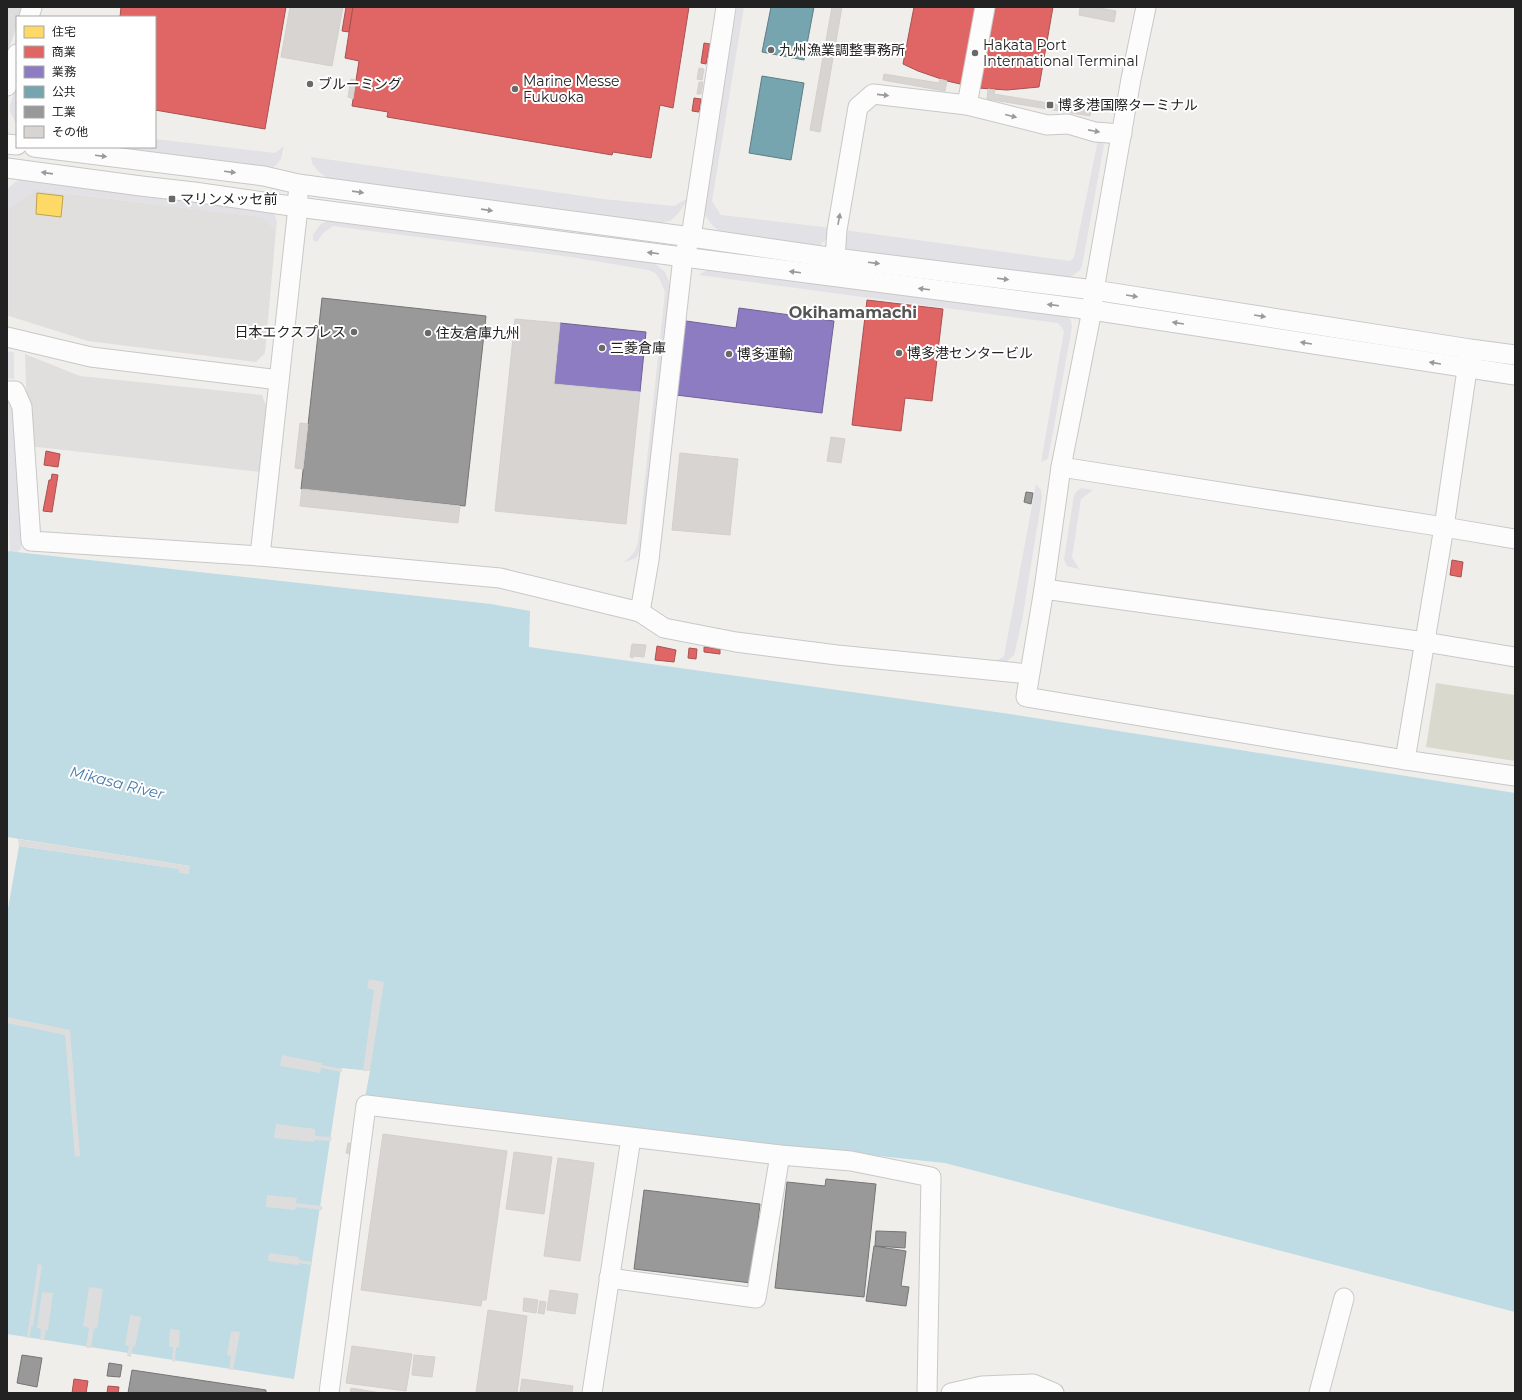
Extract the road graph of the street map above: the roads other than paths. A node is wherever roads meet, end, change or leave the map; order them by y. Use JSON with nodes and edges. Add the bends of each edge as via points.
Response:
{"nodes":[{"id":1,"x":726,"y":7,"type":"edge"},
{"id":2,"x":985,"y":7,"type":"edge"},
{"id":3,"x":1146,"y":7,"type":"edge"},
{"id":4,"x":16,"y":57,"type":"edge"},
{"id":5,"x":7,"y":86,"type":"edge"},
{"id":6,"x":967,"y":105,"type":"junction"},
{"id":7,"x":1122,"y":134,"type":"junction"},
{"id":8,"x":42,"y":148,"type":"edge"},
{"id":9,"x":7,"y":168,"type":"edge"},
{"id":10,"x":298,"y":184,"type":"junction"},
{"id":11,"x":298,"y":207,"type":"junction"},
{"id":12,"x":691,"y":237,"type":"junction"},
{"id":13,"x":683,"y":257,"type":"junction"},
{"id":14,"x":835,"y":258,"type":"junction"},
{"id":15,"x":831,"y":277,"type":"junction"},
{"id":16,"x":1094,"y":290,"type":"junction"},
{"id":17,"x":1092,"y":310,"type":"junction"},
{"id":18,"x":7,"y":337,"type":"edge"},
{"id":19,"x":1470,"y":349,"type":"junction"},
{"id":20,"x":1515,"y":355,"type":"edge"},
{"id":21,"x":1467,"y":368,"type":"junction"},
{"id":22,"x":1515,"y":375,"type":"edge"},
{"id":23,"x":279,"y":380,"type":"junction"},
{"id":24,"x":7,"y":391,"type":"edge"},
{"id":25,"x":1061,"y":467,"type":"junction"},
{"id":26,"x":1444,"y":527,"type":"junction"},
{"id":27,"x":1515,"y":539,"type":"edge"},
{"id":28,"x":260,"y":556,"type":"junction"},
{"id":29,"x":1044,"y":589,"type":"junction"},
{"id":30,"x":640,"y":612,"type":"junction"},
{"id":31,"x":1425,"y":642,"type":"junction"},
{"id":32,"x":1515,"y":657,"type":"edge"},
{"id":33,"x":1029,"y":674,"type":"junction"},
{"id":34,"x":1405,"y":760,"type":"junction"},
{"id":35,"x":1515,"y":776,"type":"edge"},
{"id":36,"x":631,"y":1138,"type":"junction"},
{"id":37,"x":780,"y":1155,"type":"junction"},
{"id":38,"x":609,"y":1278,"type":"junction"},
{"id":39,"x":1344,"y":1298,"type":"dead end"},
{"id":40,"x":1004,"y":1389,"type":"edge"},
{"id":41,"x":329,"y":1393,"type":"edge"},
{"id":42,"x":592,"y":1393,"type":"edge"},
{"id":43,"x":927,"y":1393,"type":"edge"},
{"id":44,"x":951,"y":1393,"type":"edge"},
{"id":45,"x":1054,"y":1393,"type":"edge"},
{"id":46,"x":1319,"y":1393,"type":"edge"}],
"edges":[{"from":1,"to":12,"type":"street"},
{"from":2,"to":6,"type":"street"},
{"from":3,"to":7,"type":"street"},
{"from":4,"to":5,"type":"street"},
{"from":6,"to":7,"type":"street","one_way":true,"via":[[1047,125],[1068,124],[1095,132]]},
{"from":14,"to":6,"type":"street","one_way":true,"via":[[837,230],[858,107],[873,94]]},
{"from":7,"to":16,"type":"street"},
{"from":8,"to":10,"type":"street","one_way":true,"via":[[264,176]]},
{"from":11,"to":9,"type":"street","one_way":true},
{"from":10,"to":11,"type":"street"},
{"from":10,"to":12,"type":"street","one_way":true},
{"from":13,"to":11,"type":"street","one_way":true},
{"from":11,"to":23,"type":"street"},
{"from":12,"to":13,"type":"street"},
{"from":12,"to":14,"type":"street"},
{"from":15,"to":13,"type":"street","one_way":true},
{"from":13,"to":30,"type":"street","via":[[649,560]]},
{"from":14,"to":15,"type":"street"},
{"from":14,"to":16,"type":"street","one_way":true},
{"from":17,"to":15,"type":"street","one_way":true},
{"from":16,"to":17,"type":"street"},
{"from":16,"to":19,"type":"street","one_way":true},
{"from":21,"to":17,"type":"street","one_way":true},
{"from":17,"to":25,"type":"street"},
{"from":18,"to":23,"type":"street","via":[[91,357]]},
{"from":19,"to":20,"type":"street"},
{"from":19,"to":21,"type":"street"},
{"from":21,"to":22,"type":"street"},
{"from":21,"to":26,"type":"street"},
{"from":23,"to":28,"type":"street"},
{"from":24,"to":28,"type":"street","via":[[15,391],[22,407],[31,541]]},
{"from":25,"to":26,"type":"street"},
{"from":25,"to":29,"type":"street"},
{"from":26,"to":27,"type":"street"},
{"from":26,"to":31,"type":"street"},
{"from":28,"to":30,"type":"street","via":[[500,578]]},
{"from":29,"to":31,"type":"street"},
{"from":29,"to":33,"type":"street"},
{"from":30,"to":33,"type":"street","via":[[664,628],[736,642]]},
{"from":31,"to":32,"type":"street"},
{"from":31,"to":34,"type":"street"},
{"from":33,"to":34,"type":"street","via":[[1026,697]]},
{"from":34,"to":35,"type":"street"},
{"from":36,"to":37,"type":"street"},
{"from":36,"to":38,"type":"street"},
{"from":36,"to":41,"type":"street","via":[[366,1105]]},
{"from":37,"to":38,"type":"street","via":[[756,1298]]},
{"from":37,"to":43,"type":"street","via":[[852,1161],[930,1177]]},
{"from":38,"to":42,"type":"street"},
{"from":39,"to":46,"type":"street"},
{"from":40,"to":44,"type":"street","via":[[982,1386]]},
{"from":40,"to":45,"type":"street","via":[[1033,1384]]}]}
